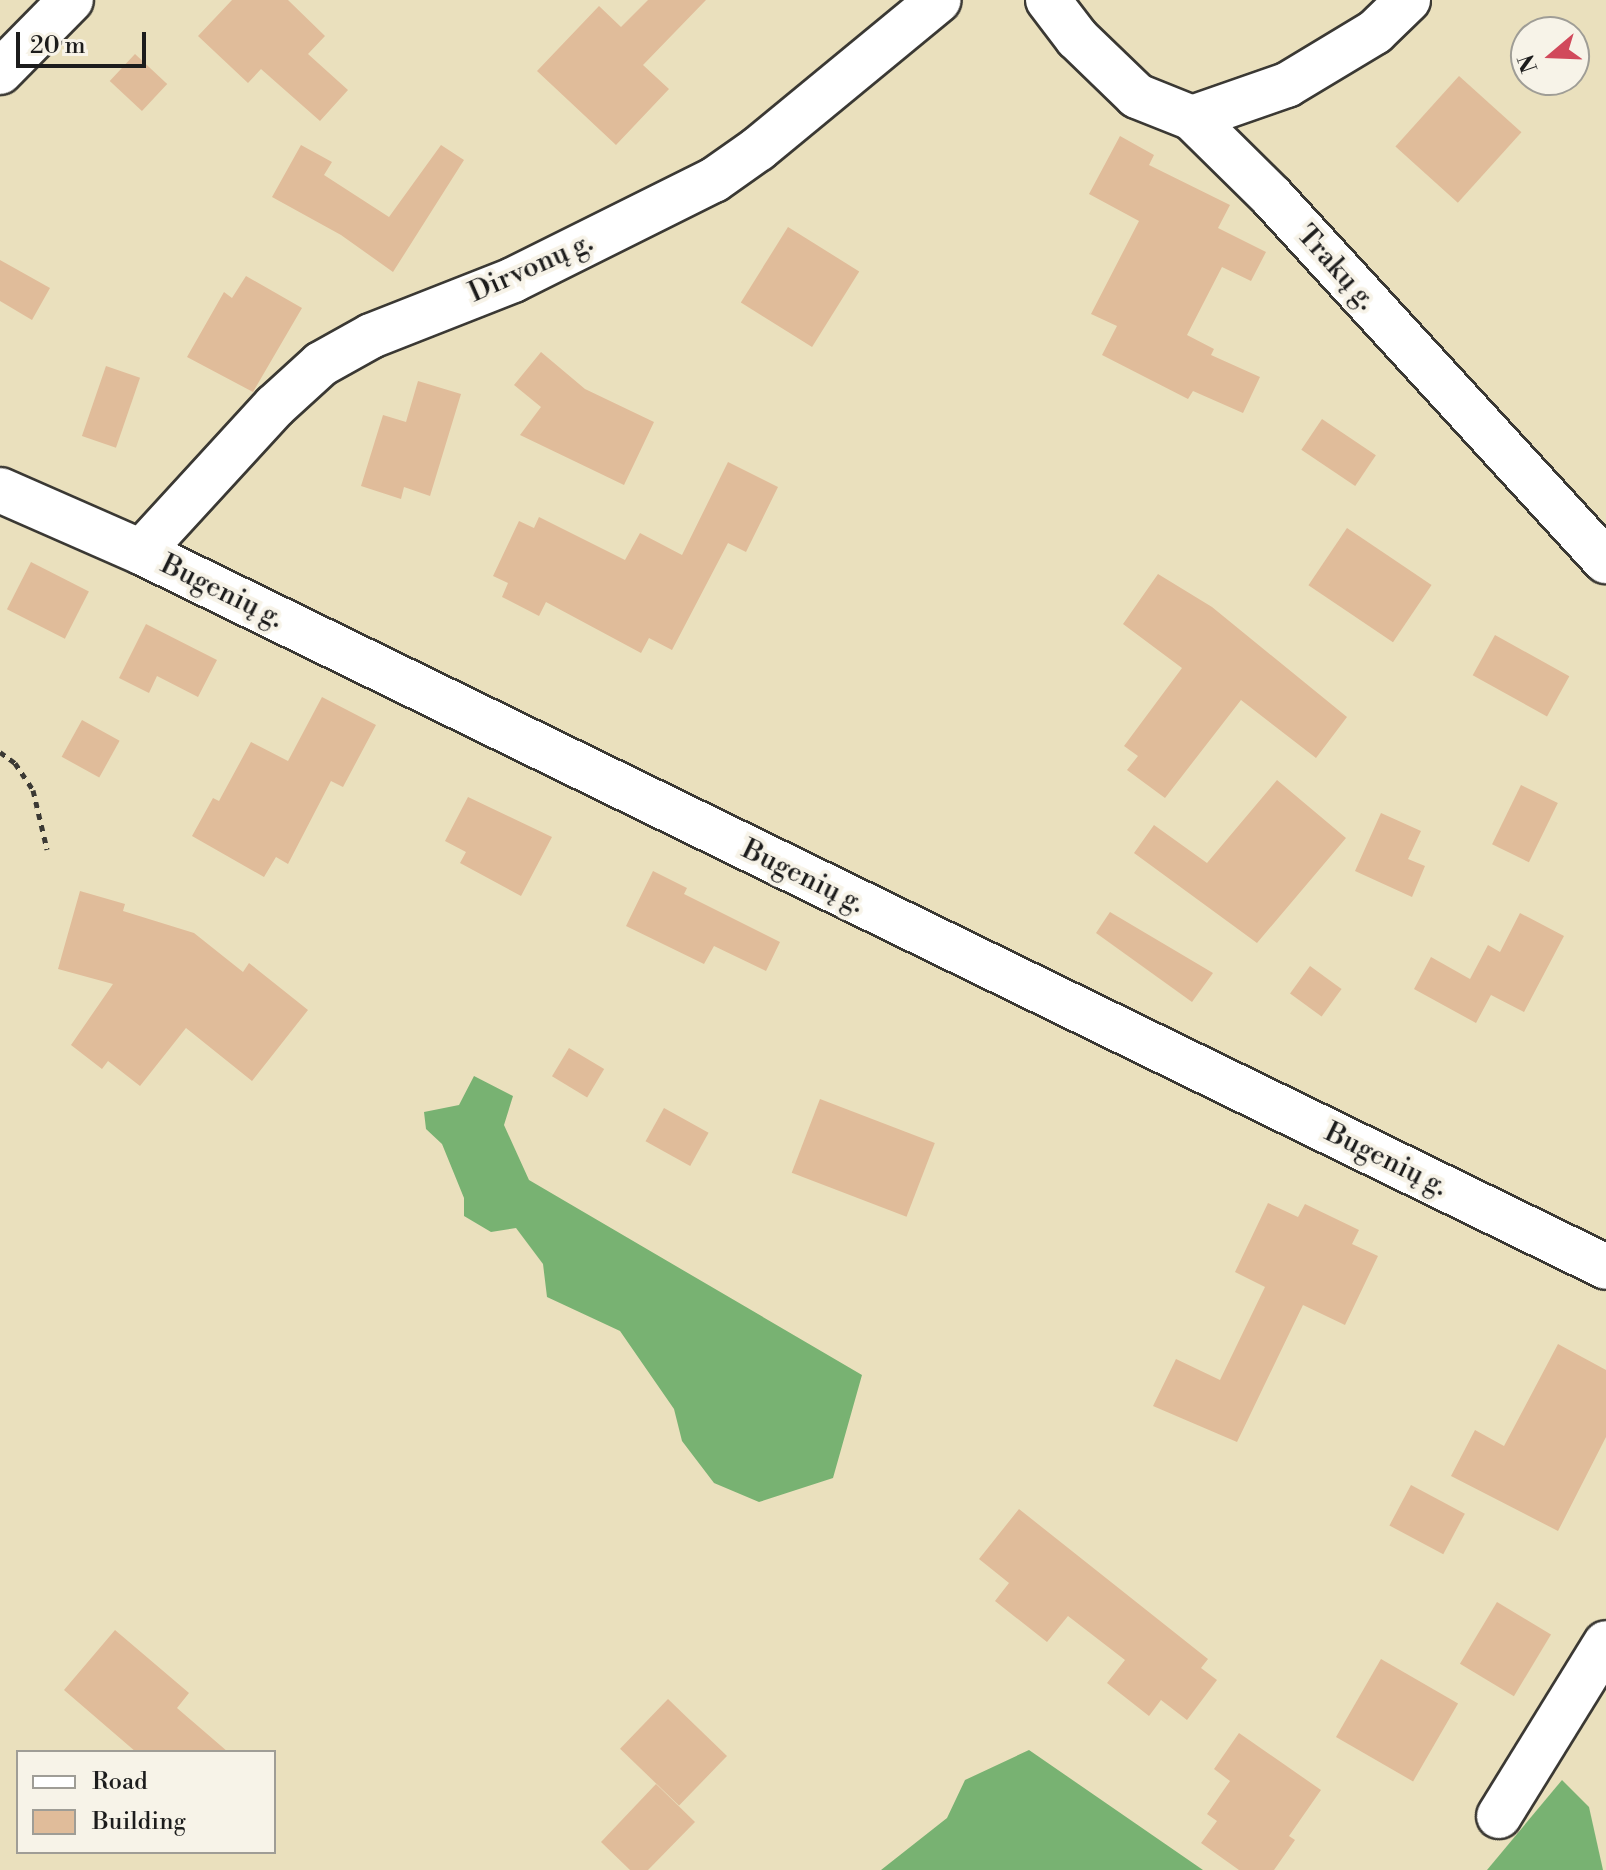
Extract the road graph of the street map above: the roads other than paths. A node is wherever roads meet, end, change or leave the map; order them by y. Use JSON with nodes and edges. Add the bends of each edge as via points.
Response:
{"nodes":[{"id":1,"x":71,"y":0,"type":"edge"},
{"id":2,"x":939,"y":0,"type":"edge"},
{"id":3,"x":1048,"y":0,"type":"edge"},
{"id":4,"x":1408,"y":0,"type":"edge"},
{"id":5,"x":0,"y":72,"type":"edge"},
{"id":6,"x":1192,"y":118,"type":"junction"},
{"id":7,"x":0,"y":490,"type":"edge"},
{"id":8,"x":141,"y":552,"type":"junction"},
{"id":9,"x":1606,"y":561,"type":"edge"},
{"id":10,"x":1606,"y":1267,"type":"edge"},
{"id":11,"x":1606,"y":1643,"type":"edge"},
{"id":12,"x":1499,"y":1816,"type":"dead end"}],
"edges":[{"from":1,"to":5,"type":"street"},
{"from":2,"to":8,"type":"street","name":"Dirvonų g.","via":[[714,180],[513,280],[371,336],[321,364],[275,406]]},
{"from":3,"to":6,"type":"street","name":"Trakų g.","via":[[1077,38],[1137,96]]},
{"from":4,"to":6,"type":"street","via":[[1375,32],[1287,85]]},
{"from":6,"to":9,"type":"street","name":"Trakų g.","via":[[1272,197]]},
{"from":7,"to":8,"type":"street","name":"Bugenių g."},
{"from":8,"to":10,"type":"street","name":"Bugenių g."},
{"from":11,"to":12,"type":"street"}]}
